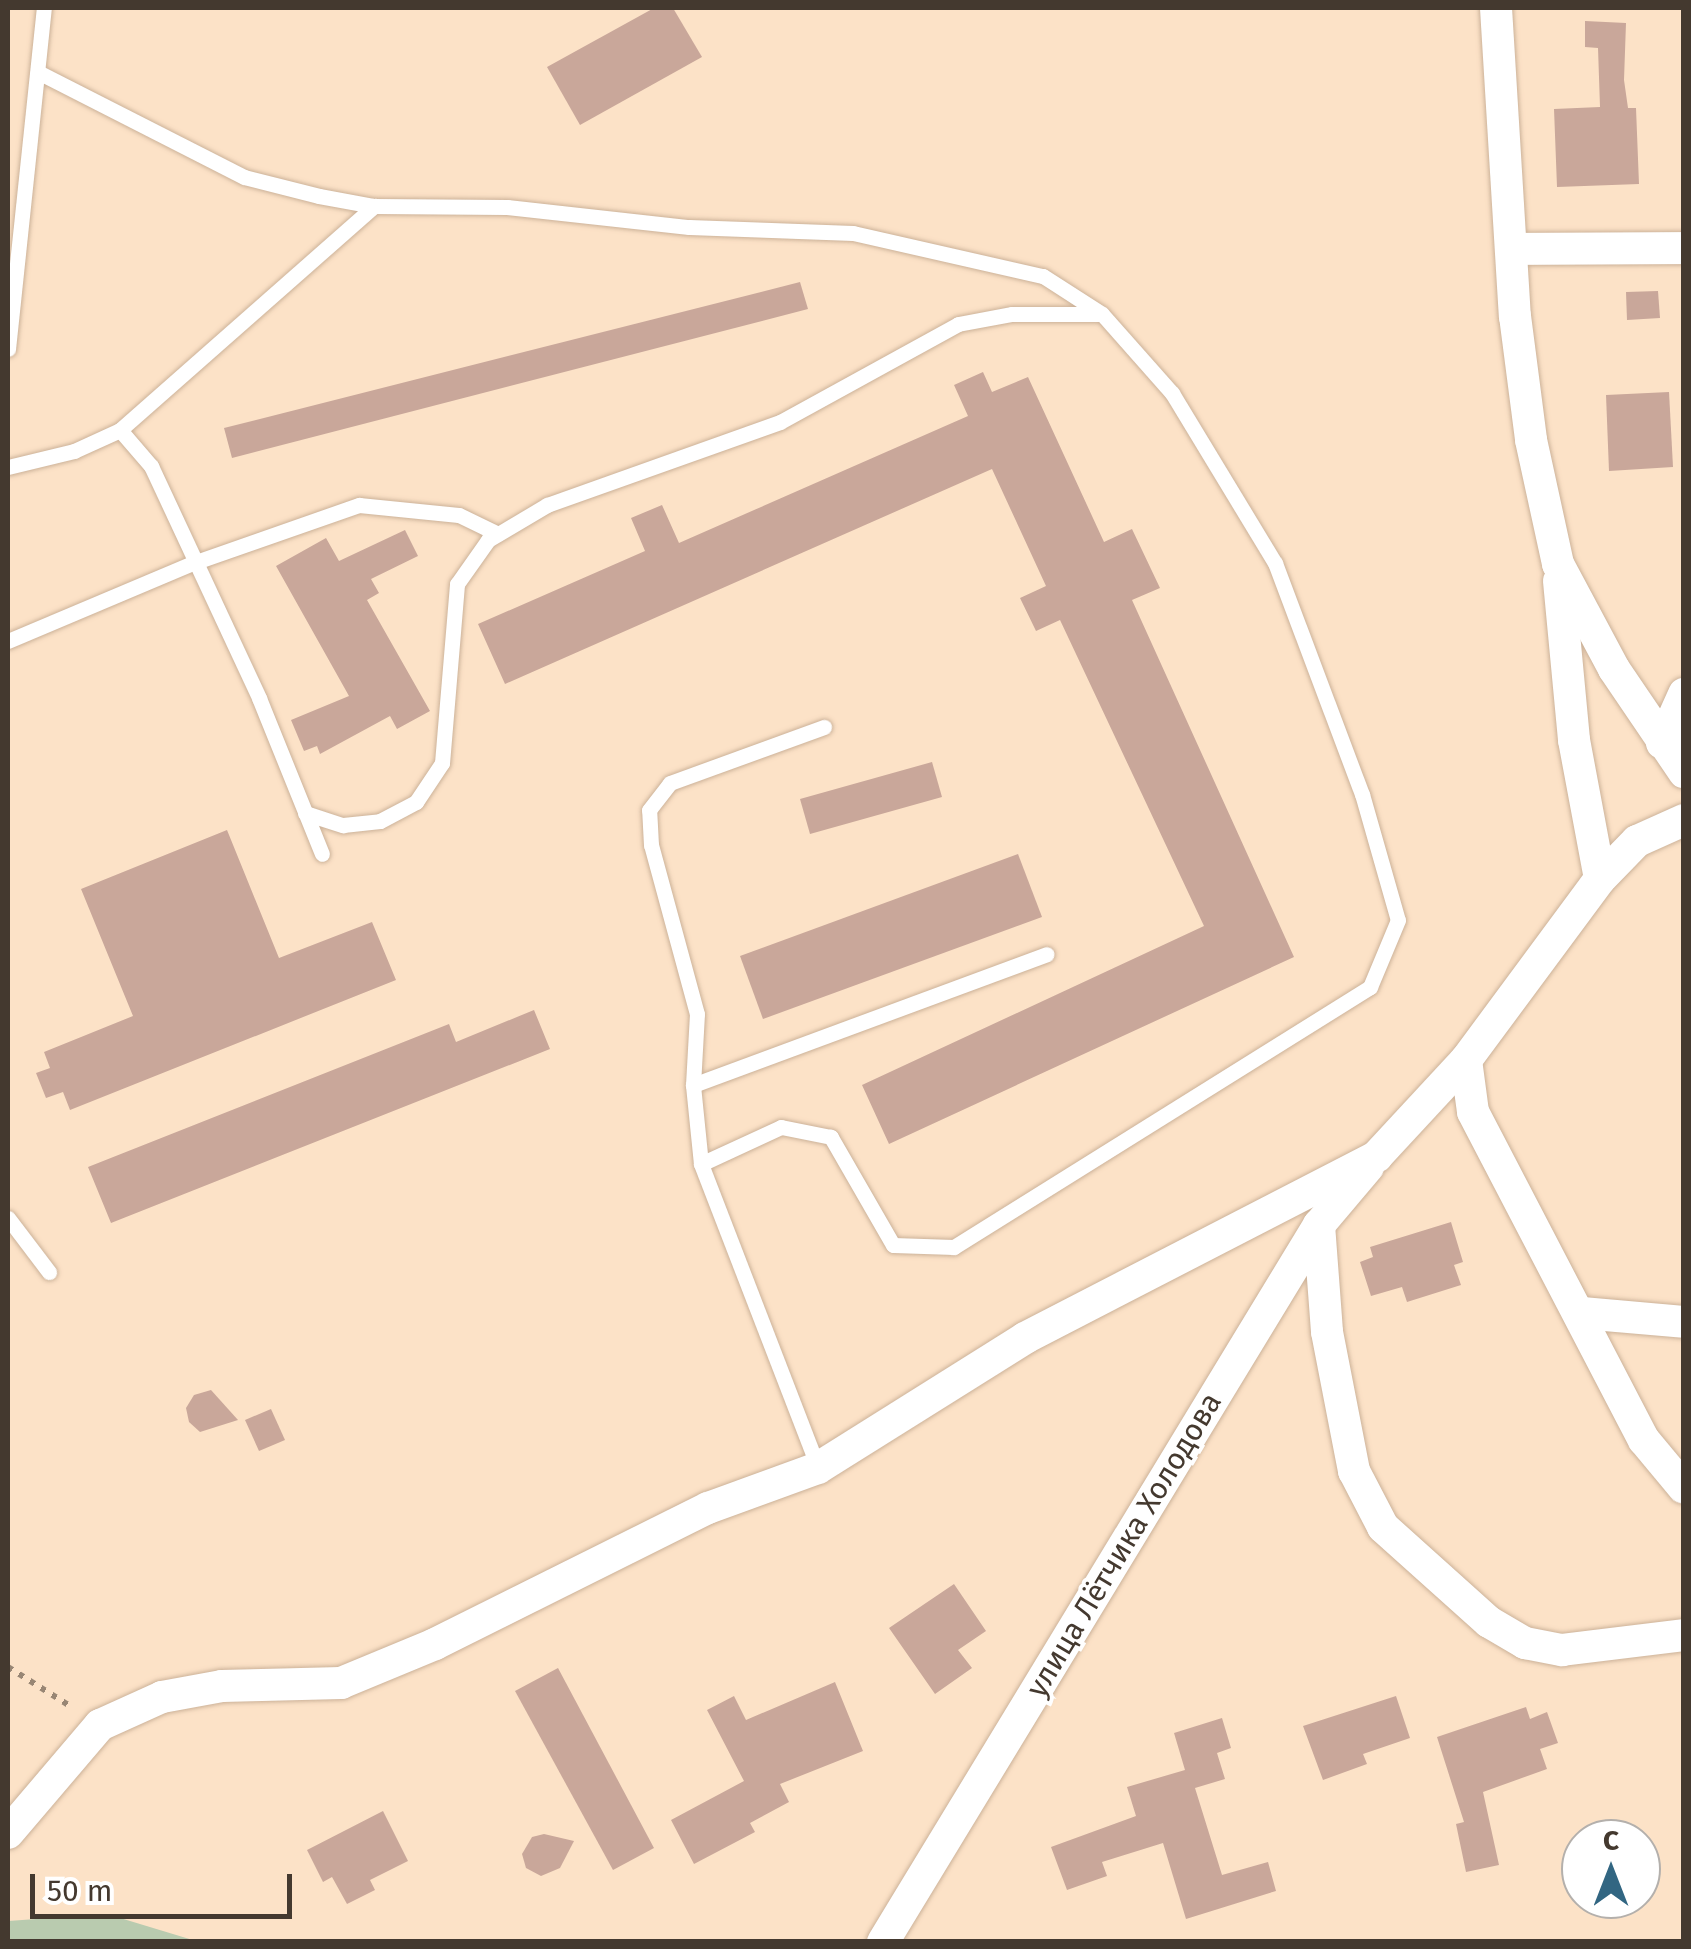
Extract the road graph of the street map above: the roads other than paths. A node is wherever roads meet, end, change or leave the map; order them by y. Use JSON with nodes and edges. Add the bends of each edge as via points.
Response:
{"nodes":[{"id":1,"x":44,"y":8,"type":"edge"},
{"id":2,"x":1496,"y":8,"type":"edge"},
{"id":3,"x":38,"y":72,"type":"junction"},
{"id":4,"x":374,"y":206,"type":"junction"},
{"id":5,"x":1684,"y":248,"type":"edge"},
{"id":6,"x":1514,"y":250,"type":"junction"},
{"id":7,"x":1102,"y":314,"type":"junction"},
{"id":8,"x":8,"y":349,"type":"edge"},
{"id":9,"x":120,"y":430,"type":"junction"},
{"id":10,"x":8,"y":466,"type":"edge"},
{"id":11,"x":498,"y":534,"type":"junction"},
{"id":12,"x":192,"y":563,"type":"junction"},
{"id":13,"x":1558,"y":564,"type":"junction"},
{"id":14,"x":8,"y":641,"type":"edge"},
{"id":15,"x":1684,"y":694,"type":"edge"},
{"id":16,"x":824,"y":727,"type":"dead end"},
{"id":17,"x":1662,"y":743,"type":"junction"},
{"id":18,"x":1684,"y":772,"type":"edge"},
{"id":19,"x":305,"y":813,"type":"junction"},
{"id":20,"x":1684,"y":820,"type":"edge"},
{"id":21,"x":322,"y":854,"type":"dead end"},
{"id":22,"x":1600,"y":879,"type":"junction"},
{"id":23,"x":1047,"y":954,"type":"dead end"},
{"id":24,"x":1466,"y":1060,"type":"junction"},
{"id":25,"x":692,"y":1084,"type":"junction"},
{"id":26,"x":1377,"y":1156,"type":"junction"},
{"id":27,"x":701,"y":1164,"type":"junction"},
{"id":28,"x":8,"y":1218,"type":"edge"},
{"id":29,"x":1319,"y":1225,"type":"junction"},
{"id":30,"x":49,"y":1272,"type":"dead end"},
{"id":31,"x":1582,"y":1313,"type":"junction"},
{"id":32,"x":1684,"y":1322,"type":"edge"},
{"id":33,"x":818,"y":1468,"type":"junction"},
{"id":34,"x":1684,"y":1488,"type":"edge"},
{"id":35,"x":1684,"y":1634,"type":"edge"},
{"id":36,"x":8,"y":1833,"type":"edge"},
{"id":37,"x":883,"y":1942,"type":"edge"}],
"edges":[{"from":1,"to":3,"type":"lane"},
{"from":2,"to":6,"type":"street"},
{"from":3,"to":4,"type":"lane","via":[[244,177]]},
{"from":3,"to":8,"type":"lane"},
{"from":4,"to":7,"type":"lane","via":[[507,206],[690,226],[853,233],[1042,276]]},
{"from":4,"to":9,"type":"lane"},
{"from":5,"to":6,"type":"street"},
{"from":6,"to":13,"type":"street","via":[[1530,440]]},
{"from":7,"to":11,"type":"lane","via":[[1012,314],[958,324],[780,422],[651,463],[547,505]]},
{"from":7,"to":27,"type":"lane","via":[[1172,393],[1274,563],[1362,794],[1398,920],[1370,987],[954,1247],[893,1244],[831,1137],[781,1127],[735,1142]]},
{"from":9,"to":10,"type":"lane","via":[[74,451]]},
{"from":9,"to":12,"type":"lane","via":[[151,466]]},
{"from":11,"to":12,"type":"lane","via":[[459,516],[359,505]]},
{"from":11,"to":19,"type":"lane","via":[[457,584],[451,698],[442,763],[434,776],[416,802],[380,821],[342,825]]},
{"from":12,"to":14,"type":"lane"},
{"from":12,"to":19,"type":"lane","via":[[259,698]]},
{"from":13,"to":17,"type":"street"},
{"from":13,"to":22,"type":"street","via":[[1574,740]]},
{"from":15,"to":17,"type":"street"},
{"from":16,"to":25,"type":"lane","via":[[670,783],[649,810],[654,860],[697,1014]]},
{"from":17,"to":18,"type":"street"},
{"from":19,"to":21,"type":"lane"},
{"from":20,"to":22,"type":"street","name":"улица Лётчика Холодова","via":[[1636,841]]},
{"from":22,"to":24,"type":"street","name":"улица Лётчика Холодова"},
{"from":23,"to":25,"type":"lane"},
{"from":24,"to":26,"type":"street","name":"улица Лётчика Холодова"},
{"from":24,"to":31,"type":"street","via":[[1473,1112]]},
{"from":25,"to":27,"type":"lane"},
{"from":26,"to":29,"type":"street","name":"улица Лётчика Холодова"},
{"from":26,"to":33,"type":"street","via":[[1025,1338]]},
{"from":27,"to":33,"type":"lane"},
{"from":28,"to":30,"type":"lane"},
{"from":29,"to":35,"type":"street","via":[[1326,1332],[1354,1472],[1383,1527],[1490,1622],[1525,1643],[1562,1650]]},
{"from":29,"to":37,"type":"street","name":"улица Лётчика Холодова"},
{"from":31,"to":32,"type":"street"},
{"from":31,"to":34,"type":"street","via":[[1644,1440]]},
{"from":33,"to":36,"type":"street","via":[[708,1508],[341,1683],[207,1689],[162,1697],[100,1724]]}]}
